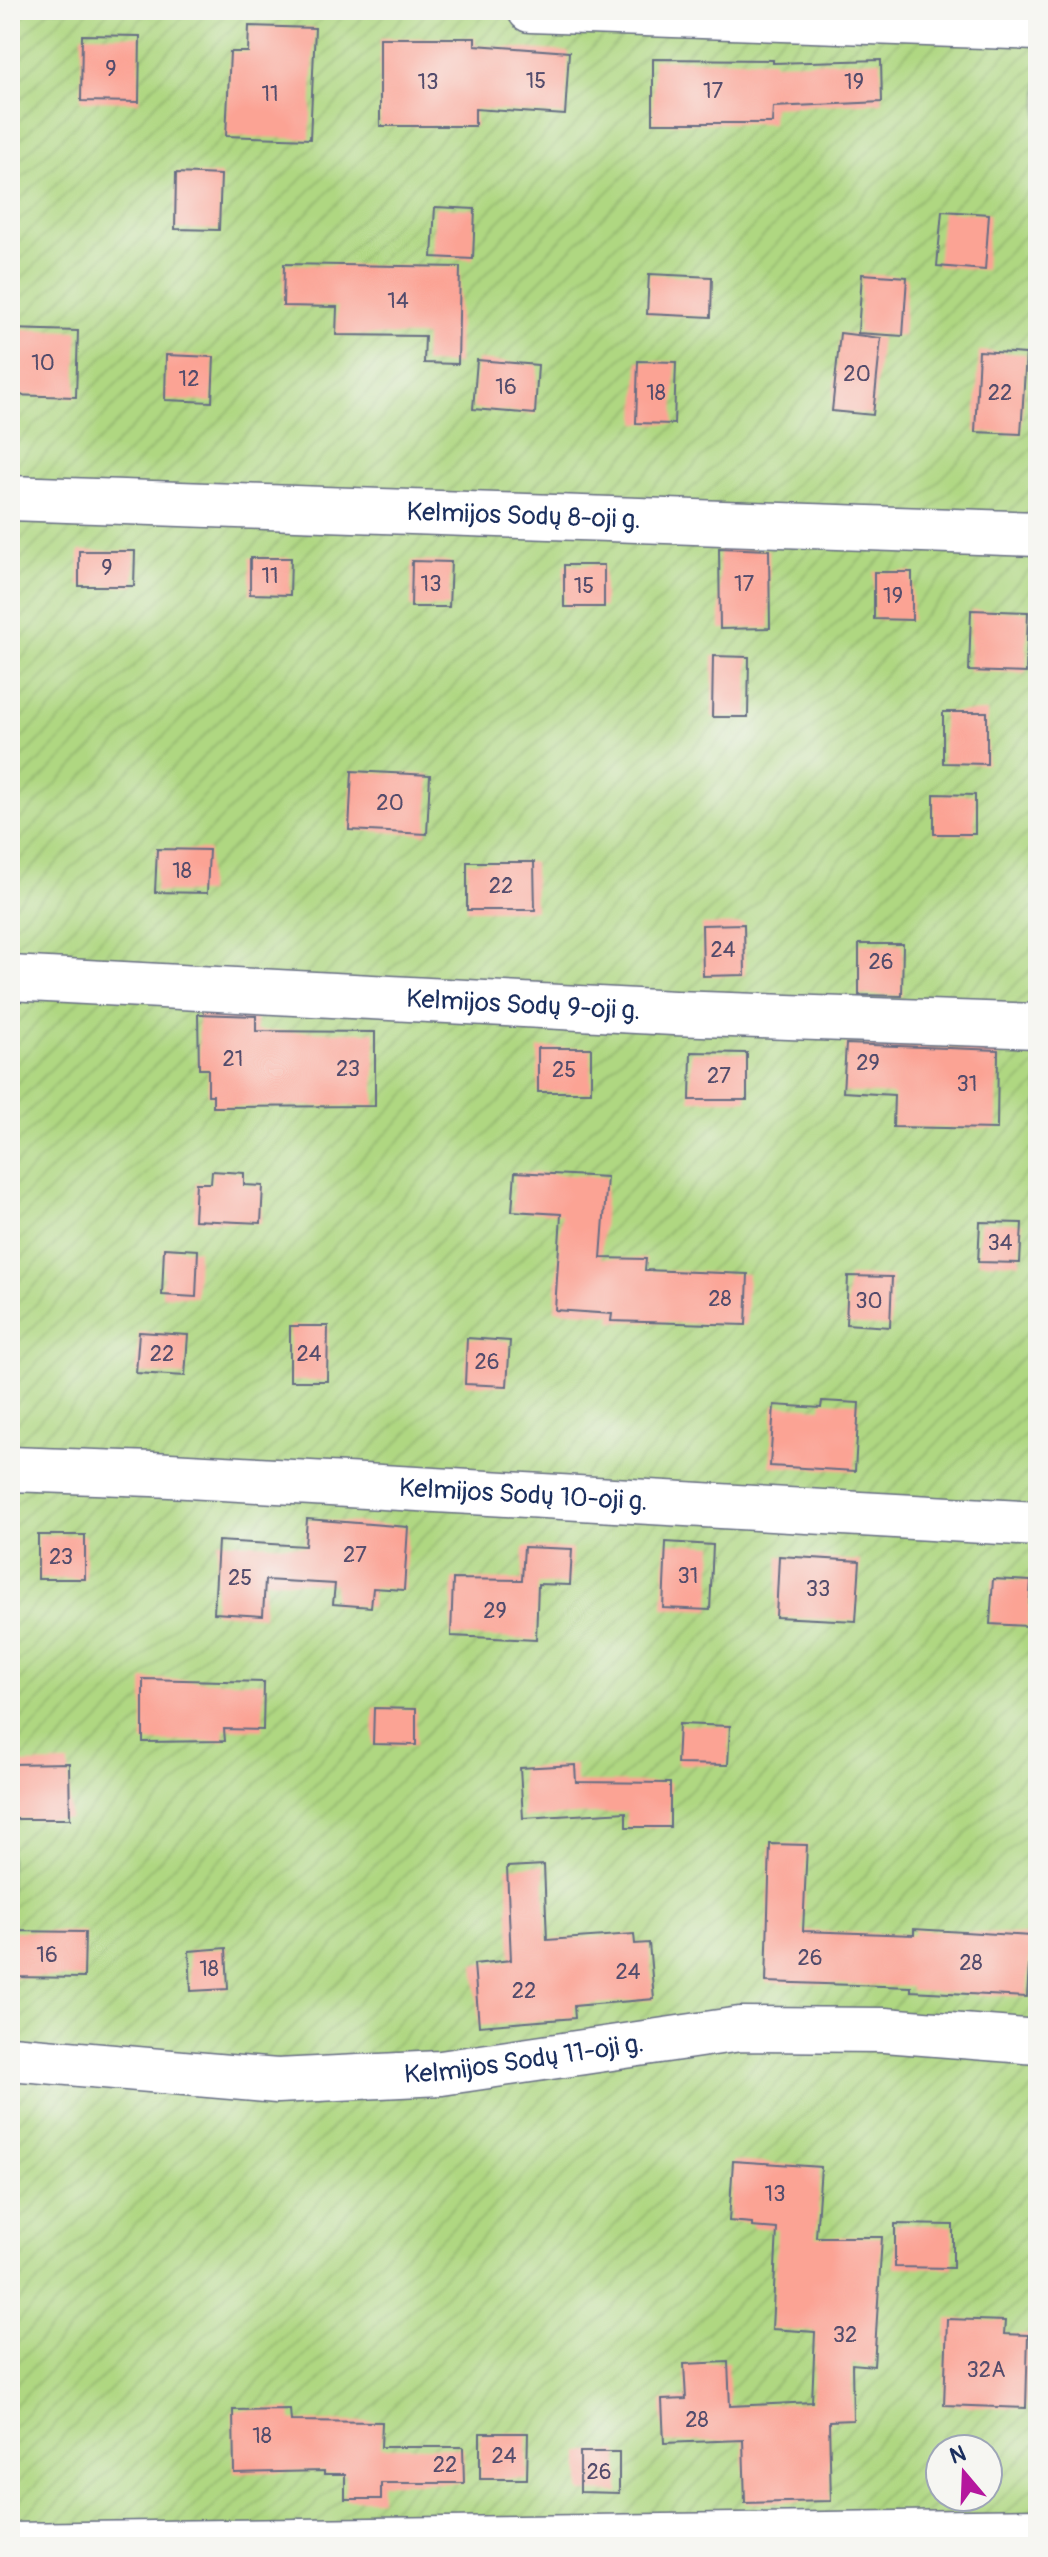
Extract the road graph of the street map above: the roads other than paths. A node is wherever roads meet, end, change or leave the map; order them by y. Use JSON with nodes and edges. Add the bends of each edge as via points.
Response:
{"nodes":[{"id":1,"x":530,"y":10,"type":"edge"},
{"id":2,"x":1038,"y":28,"type":"edge"},
{"id":3,"x":10,"y":498,"type":"edge"},
{"id":4,"x":1038,"y":534,"type":"edge"},
{"id":5,"x":10,"y":978,"type":"edge"},
{"id":6,"x":1038,"y":1026,"type":"edge"},
{"id":7,"x":10,"y":1469,"type":"edge"},
{"id":8,"x":1038,"y":1524,"type":"edge"},
{"id":9,"x":1038,"y":2042,"type":"edge"},
{"id":10,"x":10,"y":2058,"type":"edge"},
{"id":11,"x":1038,"y":2531,"type":"edge"},
{"id":12,"x":10,"y":2545,"type":"edge"}],
"edges":[{"from":1,"to":2,"type":"street"},
{"from":3,"to":4,"type":"street","name":"Kelmijos Sodų 8-oji g."},
{"from":5,"to":6,"type":"street","name":"Kelmijos Sodų 9-oji g."},
{"from":7,"to":8,"type":"street","name":"Kelmijos Sodų 10-oji g."},
{"from":9,"to":10,"type":"street","name":"Kelmijos Sodų 11-oji g.","via":[[885,2030],[740,2029],[441,2073],[277,2081]]},
{"from":11,"to":12,"type":"street"}]}
